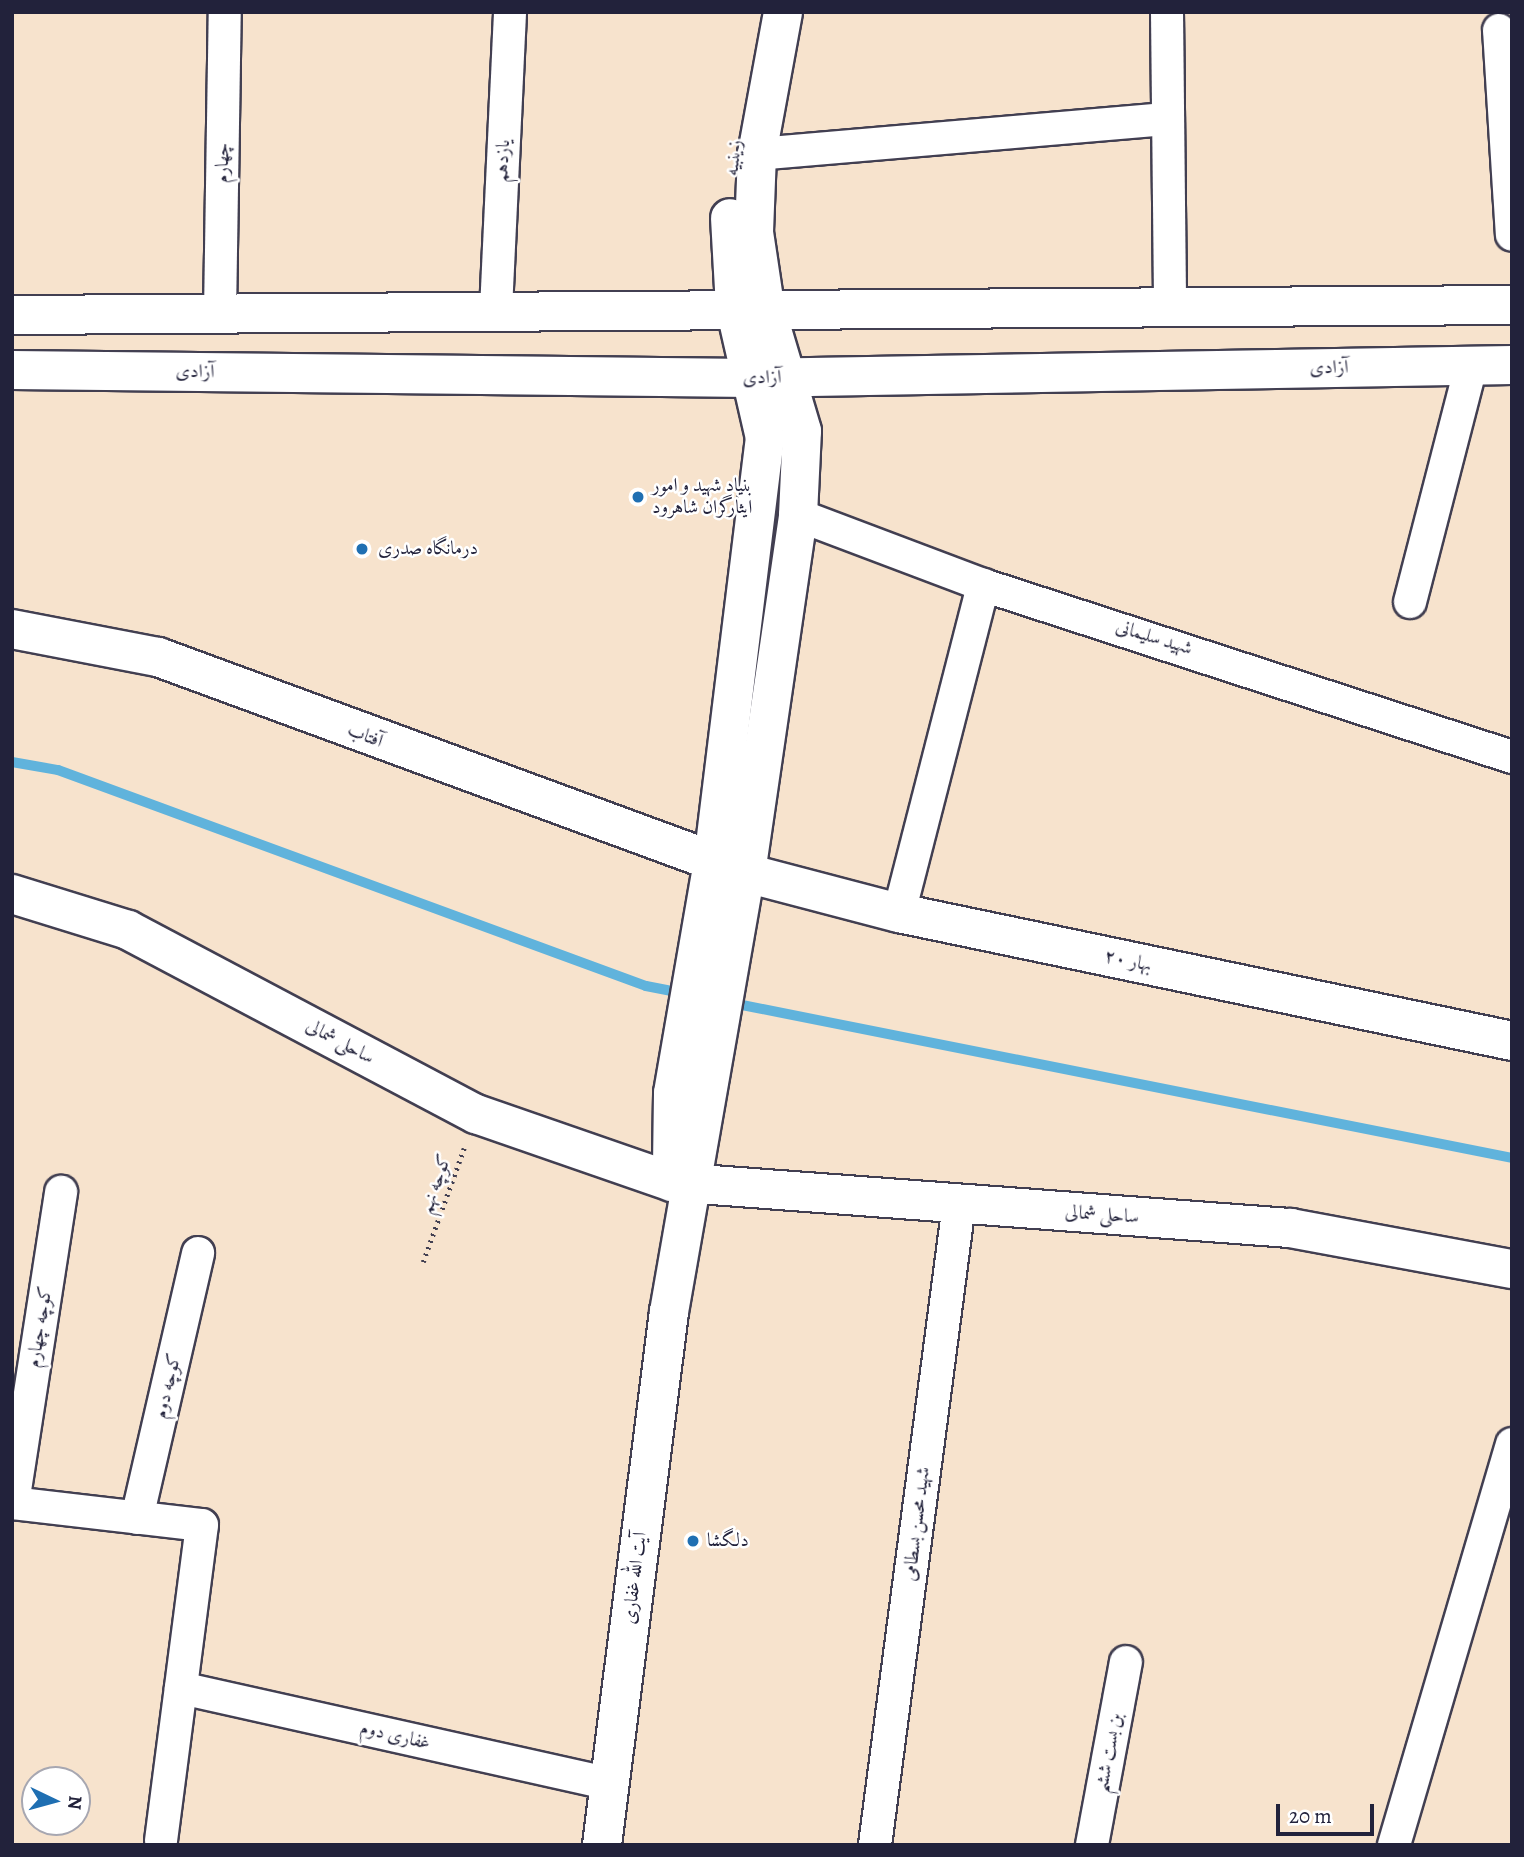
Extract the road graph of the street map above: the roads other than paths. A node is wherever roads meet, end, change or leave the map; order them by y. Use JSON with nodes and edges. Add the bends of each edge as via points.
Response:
{"nodes":[{"id":1,"x":225,"y":12,"type":"edge"},
{"id":2,"x":510,"y":12,"type":"edge"},
{"id":3,"x":761,"y":12,"type":"edge"},
{"id":4,"x":783,"y":12,"type":"edge"},
{"id":5,"x":1167,"y":12,"type":"edge"},
{"id":6,"x":1499,"y":30,"type":"dead end"},
{"id":7,"x":1168,"y":119,"type":"junction"},
{"id":8,"x":757,"y":154,"type":"junction"},
{"id":9,"x":1512,"y":235,"type":"edge"},
{"id":10,"x":1512,"y":305,"type":"edge"},
{"id":11,"x":750,"y":306,"type":"junction"},
{"id":12,"x":1170,"y":306,"type":"junction"},
{"id":13,"x":496,"y":310,"type":"junction"},
{"id":14,"x":220,"y":314,"type":"junction"},
{"id":15,"x":12,"y":315,"type":"edge"},
{"id":16,"x":1512,"y":365,"type":"edge"},
{"id":17,"x":1471,"y":366,"type":"junction"},
{"id":18,"x":12,"y":370,"type":"edge"},
{"id":19,"x":769,"y":378,"type":"junction"},
{"id":20,"x":798,"y":515,"type":"junction"},
{"id":21,"x":983,"y":585,"type":"junction"},
{"id":22,"x":1410,"y":602,"type":"dead end"},
{"id":23,"x":12,"y":629,"type":"edge"},
{"id":24,"x":1512,"y":757,"type":"edge"},
{"id":25,"x":729,"y":867,"type":"junction"},
{"id":26,"x":12,"y":894,"type":"edge"},
{"id":27,"x":899,"y":913,"type":"junction"},
{"id":28,"x":1512,"y":1041,"type":"edge"},
{"id":29,"x":680,"y":1184,"type":"junction"},
{"id":30,"x":61,"y":1192,"type":"dead end"},
{"id":31,"x":959,"y":1204,"type":"junction"},
{"id":32,"x":198,"y":1253,"type":"dead end"},
{"id":33,"x":1512,"y":1269,"type":"edge"},
{"id":34,"x":1512,"y":1444,"type":"edge"},
{"id":35,"x":13,"y":1503,"type":"edge"},
{"id":36,"x":137,"y":1518,"type":"junction"},
{"id":37,"x":1126,"y":1662,"type":"dead end"},
{"id":38,"x":181,"y":1688,"type":"junction"},
{"id":39,"x":610,"y":1784,"type":"junction"},
{"id":40,"x":161,"y":1840,"type":"dead end"},
{"id":41,"x":602,"y":1845,"type":"edge"},
{"id":42,"x":875,"y":1845,"type":"edge"},
{"id":43,"x":1092,"y":1845,"type":"edge"},
{"id":44,"x":1394,"y":1845,"type":"edge"}],
"edges":[{"from":1,"to":14,"type":"street","name":"چهارم"},
{"from":2,"to":13,"type":"street","name":"یازدهم"},
{"from":3,"to":11,"type":"street","name":"زینبیه","via":[[732,157]]},
{"from":4,"to":8,"type":"street","name":"زینبیه"},
{"from":5,"to":7,"type":"street"},
{"from":6,"to":9,"type":"street"},
{"from":7,"to":8,"type":"street"},
{"from":7,"to":12,"type":"street"},
{"from":8,"to":11,"type":"street","name":"زینبیه"},
{"from":10,"to":12,"type":"street"},
{"from":11,"to":12,"type":"street"},
{"from":11,"to":13,"type":"street"},
{"from":11,"to":19,"type":"street"},
{"from":13,"to":14,"type":"street"},
{"from":14,"to":15,"type":"street"},
{"from":16,"to":17,"type":"street","name":"آزادی"},
{"from":17,"to":19,"type":"street","name":"آزادی"},
{"from":17,"to":22,"type":"street"},
{"from":18,"to":19,"type":"street","name":"آزادی"},
{"from":19,"to":20,"type":"street","via":[[802,431]]},
{"from":19,"to":25,"type":"street"},
{"from":20,"to":21,"type":"street","name":"شهید سلیمانی"},
{"from":20,"to":25,"type":"street"},
{"from":21,"to":24,"type":"street","name":"شهید سلیمانی"},
{"from":21,"to":27,"type":"street"},
{"from":23,"to":25,"type":"street","name":"آفتاب","via":[[158,657]]},
{"from":25,"to":27,"type":"street","name":"بهار ۲۰"},
{"from":25,"to":29,"type":"street","name":"آیت الله غفاری","via":[[688,1093]]},
{"from":26,"to":29,"type":"street","name":"ساحلی شمالی","via":[[128,930],[475,1114]]},
{"from":27,"to":28,"type":"street","name":"بهار ۲۰"},
{"from":29,"to":31,"type":"street","name":"ساحلی شمالی"},
{"from":29,"to":39,"type":"street","name":"آیت الله غفاری"},
{"from":30,"to":35,"type":"street","name":"کوچه چهارم"},
{"from":31,"to":33,"type":"street","name":"ساحلی شمالی","via":[[1290,1228]]},
{"from":31,"to":42,"type":"street","name":"شهید محسن بسطامی"},
{"from":32,"to":36,"type":"street","name":"کوچه دوم"},
{"from":34,"to":44,"type":"street"},
{"from":35,"to":36,"type":"street"},
{"from":36,"to":38,"type":"street","via":[[202,1525]]},
{"from":37,"to":43,"type":"street","name":"بن بست ششم"},
{"from":38,"to":39,"type":"street","name":"غفاری دوم"},
{"from":38,"to":40,"type":"street"},
{"from":39,"to":41,"type":"street","name":"آیت الله غفاری"}]}
